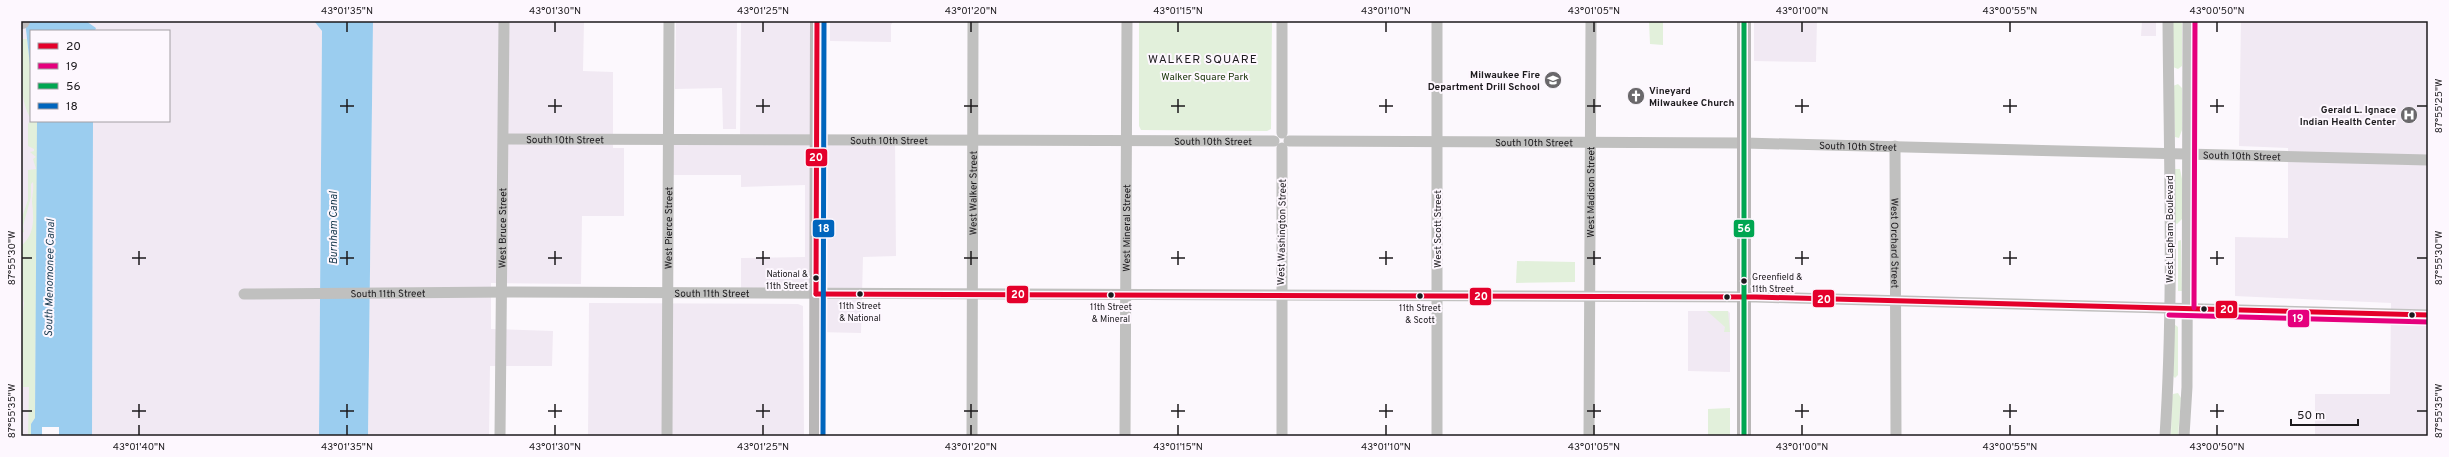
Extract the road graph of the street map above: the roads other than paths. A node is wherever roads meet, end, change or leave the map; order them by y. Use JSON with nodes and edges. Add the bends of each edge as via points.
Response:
{"nodes":[{"id":1,"x":504,"y":21,"type":"edge"},
{"id":2,"x":669,"y":21,"type":"edge"},
{"id":3,"x":817,"y":21,"type":"edge"},
{"id":4,"x":972,"y":21,"type":"edge"},
{"id":5,"x":1127,"y":21,"type":"edge"},
{"id":6,"x":1282,"y":21,"type":"edge"},
{"id":7,"x":1437,"y":21,"type":"edge"},
{"id":8,"x":1591,"y":21,"type":"edge"},
{"id":9,"x":1744,"y":21,"type":"edge"},
{"id":10,"x":2168,"y":21,"type":"edge"},
{"id":11,"x":2188,"y":21,"type":"edge"},
{"id":12,"x":504,"y":139,"type":"junction"},
{"id":13,"x":668,"y":139,"type":"junction"},
{"id":14,"x":817,"y":139,"type":"junction"},
{"id":15,"x":972,"y":140,"type":"junction"},
{"id":16,"x":1126,"y":140,"type":"junction"},
{"id":17,"x":1282,"y":141,"type":"junction"},
{"id":18,"x":1437,"y":142,"type":"junction"},
{"id":19,"x":1590,"y":142,"type":"junction"},
{"id":20,"x":1744,"y":143,"type":"junction"},
{"id":21,"x":1895,"y":146,"type":"junction"},
{"id":22,"x":2169,"y":153,"type":"junction"},
{"id":23,"x":2188,"y":153,"type":"junction"},
{"id":24,"x":2428,"y":160,"type":"edge"},
{"id":25,"x":501,"y":292,"type":"junction"},
{"id":26,"x":668,"y":293,"type":"junction"},
{"id":27,"x":244,"y":294,"type":"dead end"},
{"id":28,"x":816,"y":294,"type":"junction"},
{"id":29,"x":971,"y":295,"type":"junction"},
{"id":30,"x":1126,"y":295,"type":"junction"},
{"id":31,"x":1281,"y":296,"type":"junction"},
{"id":32,"x":1437,"y":296,"type":"junction"},
{"id":33,"x":1590,"y":297,"type":"junction"},
{"id":34,"x":1744,"y":297,"type":"junction"},
{"id":35,"x":1896,"y":302,"type":"junction"},
{"id":36,"x":2169,"y":308,"type":"junction"},
{"id":37,"x":2187,"y":308,"type":"junction"},
{"id":38,"x":2428,"y":315,"type":"edge"},
{"id":39,"x":500,"y":436,"type":"edge"},
{"id":40,"x":667,"y":436,"type":"edge"},
{"id":41,"x":816,"y":436,"type":"edge"},
{"id":42,"x":972,"y":436,"type":"edge"},
{"id":43,"x":1125,"y":436,"type":"edge"},
{"id":44,"x":1282,"y":436,"type":"edge"},
{"id":45,"x":1437,"y":436,"type":"edge"},
{"id":46,"x":1589,"y":436,"type":"edge"},
{"id":47,"x":1744,"y":436,"type":"edge"},
{"id":48,"x":1896,"y":436,"type":"edge"},
{"id":49,"x":2165,"y":436,"type":"edge"},
{"id":50,"x":2184,"y":436,"type":"edge"}],
"edges":[{"from":1,"to":12,"type":"street","name":"West Bruce Street"},
{"from":2,"to":13,"type":"street","name":"West Pierce Street"},
{"from":3,"to":14,"type":"main road"},
{"from":4,"to":15,"type":"street","name":"West Walker Street"},
{"from":5,"to":16,"type":"street","name":"West Mineral Street"},
{"from":6,"to":17,"type":"street","name":"West Washington Street"},
{"from":7,"to":18,"type":"street","name":"West Scott Street"},
{"from":8,"to":19,"type":"street","name":"West Madison Street"},
{"from":9,"to":20,"type":"main road"},
{"from":10,"to":22,"type":"street","name":"West Lapham Boulevard"},
{"from":11,"to":23,"type":"street","name":"West Lapham Boulevard"},
{"from":12,"to":13,"type":"street","name":"South 10th Street"},
{"from":12,"to":25,"type":"street","name":"West Bruce Street"},
{"from":13,"to":14,"type":"street","name":"South 10th Street"},
{"from":13,"to":26,"type":"street","name":"West Pierce Street"},
{"from":14,"to":15,"type":"street","name":"South 10th Street"},
{"from":14,"to":28,"type":"main road"},
{"from":15,"to":16,"type":"street","name":"South 10th Street"},
{"from":15,"to":29,"type":"street","name":"West Walker Street"},
{"from":16,"to":17,"type":"street","name":"South 10th Street"},
{"from":16,"to":30,"type":"street","name":"West Mineral Street"},
{"from":17,"to":18,"type":"street","name":"South 10th Street"},
{"from":17,"to":31,"type":"street","name":"West Washington Street"},
{"from":18,"to":19,"type":"street","name":"South 10th Street"},
{"from":18,"to":32,"type":"street","name":"West Scott Street"},
{"from":19,"to":20,"type":"street","name":"South 10th Street"},
{"from":19,"to":33,"type":"street","name":"West Madison Street"},
{"from":20,"to":21,"type":"street","name":"South 10th Street"},
{"from":20,"to":34,"type":"main road"},
{"from":21,"to":22,"type":"street","name":"South 10th Street"},
{"from":21,"to":35,"type":"street","name":"West Orchard Street"},
{"from":22,"to":23,"type":"street","name":"South 10th Street"},
{"from":22,"to":36,"type":"street","name":"West Lapham Boulevard"},
{"from":23,"to":24,"type":"street","name":"South 10th Street"},
{"from":23,"to":37,"type":"street","name":"West Lapham Boulevard"},
{"from":25,"to":26,"type":"street","name":"South 11th Street"},
{"from":25,"to":27,"type":"street","name":"South 11th Street"},
{"from":25,"to":39,"type":"street","name":"West Bruce Street"},
{"from":26,"to":28,"type":"street","name":"South 11th Street"},
{"from":26,"to":40,"type":"street","name":"West Pierce Street"},
{"from":28,"to":29,"type":"street","name":"South 11th Street"},
{"from":28,"to":41,"type":"main road"},
{"from":29,"to":30,"type":"street","name":"South 11th Street"},
{"from":29,"to":42,"type":"street","name":"West Walker Street"},
{"from":30,"to":31,"type":"street","name":"South 11th Street"},
{"from":30,"to":43,"type":"street","name":"West Mineral Street"},
{"from":31,"to":32,"type":"street","name":"South 11th Street"},
{"from":31,"to":44,"type":"street","name":"West Washington Street"},
{"from":32,"to":33,"type":"street","name":"South 11th Street"},
{"from":32,"to":45,"type":"street","name":"West Scott Street"},
{"from":33,"to":34,"type":"street","name":"South 11th Street"},
{"from":33,"to":46,"type":"street","name":"West Madison Street"},
{"from":34,"to":35,"type":"street","name":"South 11th Street"},
{"from":34,"to":47,"type":"main road"},
{"from":35,"to":36,"type":"street","name":"South 11th Street"},
{"from":35,"to":48,"type":"street","name":"West Orchard Street"},
{"from":36,"to":37,"type":"street","name":"South 11th Street"},
{"from":36,"to":49,"type":"street","name":"West Lapham Boulevard"},
{"from":37,"to":38,"type":"street","name":"South 11th Street"},
{"from":37,"to":50,"type":"street","name":"West Lapham Boulevard"}]}
